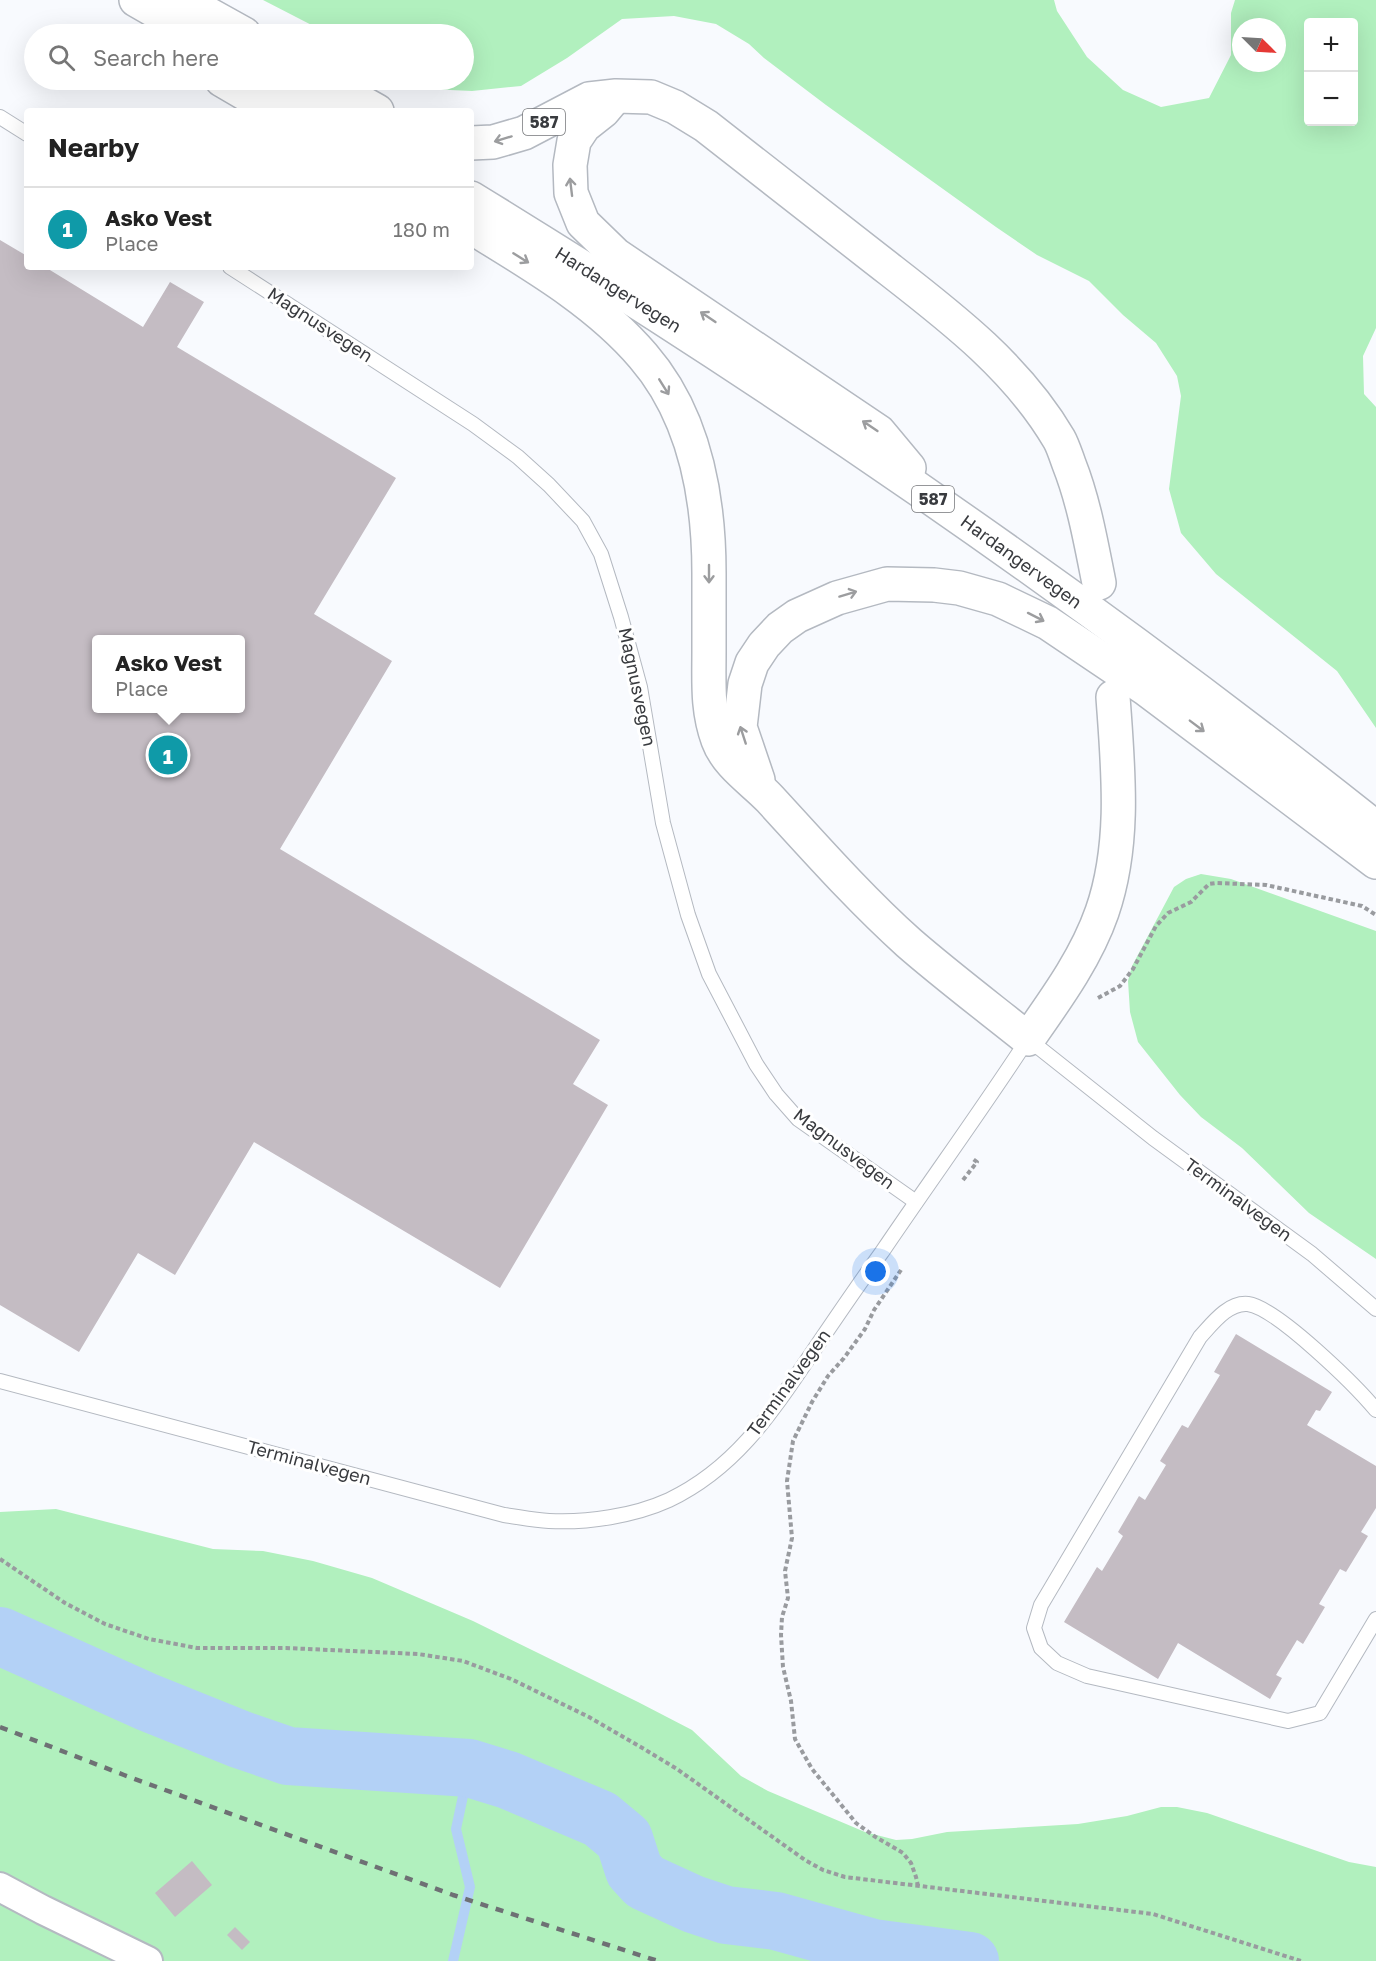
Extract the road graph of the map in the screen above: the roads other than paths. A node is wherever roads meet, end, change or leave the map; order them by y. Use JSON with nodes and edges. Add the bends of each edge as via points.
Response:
{"nodes":[{"id":1,"x":129,"y":0,"type":"edge"},
{"id":2,"x":136,"y":0,"type":"edge"},
{"id":3,"x":183,"y":0,"type":"edge"},
{"id":4,"x":156,"y":24,"type":"edge"},
{"id":5,"x":178,"y":24,"type":"edge"},
{"id":6,"x":226,"y":24,"type":"edge"},
{"id":7,"x":239,"y":90,"type":"edge"},
{"id":8,"x":289,"y":90,"type":"edge"},
{"id":9,"x":340,"y":90,"type":"edge"},
{"id":10,"x":616,"y":96,"type":"junction"},
{"id":11,"x":270,"y":108,"type":"edge"},
{"id":12,"x":321,"y":108,"type":"edge"},
{"id":13,"x":372,"y":108,"type":"edge"},
{"id":14,"x":0,"y":117,"type":"edge"},
{"id":15,"x":24,"y":132,"type":"edge"},
{"id":16,"x":474,"y":143,"type":"edge"},
{"id":17,"x":474,"y":200,"type":"edge"},
{"id":18,"x":474,"y":229,"type":"edge"},
{"id":19,"x":235,"y":270,"type":"edge"},
{"id":20,"x":936,"y":501,"type":"junction"},
{"id":21,"x":1099,"y":583,"type":"dead end"},
{"id":22,"x":1113,"y":697,"type":"dead end"},
{"id":23,"x":762,"y":790,"type":"junction"},
{"id":24,"x":1376,"y":828,"type":"edge"},
{"id":25,"x":1376,"y":862,"type":"edge"},
{"id":26,"x":1028,"y":1039,"type":"junction"},
{"id":27,"x":916,"y":1202,"type":"junction"},
{"id":28,"x":1376,"y":1309,"type":"edge"},
{"id":29,"x":0,"y":1381,"type":"edge"},
{"id":30,"x":1376,"y":1410,"type":"edge"},
{"id":31,"x":1376,"y":1619,"type":"edge"},
{"id":32,"x":0,"y":1887,"type":"edge"},
{"id":33,"x":148,"y":1961,"type":"edge"}],
"edges":[{"from":1,"to":4,"type":"main road"},
{"from":2,"to":5,"type":"main road"},
{"from":3,"to":6,"type":"main road"},
{"from":7,"to":11,"type":"main road"},
{"from":8,"to":12,"type":"main road"},
{"from":9,"to":13,"type":"main road"},
{"from":10,"to":16,"type":"main road","number":"587","one_way":true,"via":[[589,99],[524,133]]},
{"from":20,"to":10,"type":"main road","number":"587","one_way":true,"via":[[879,432],[616,255],[583,223],[571,194],[574,141]]},
{"from":10,"to":21,"type":"main road","number":"587","via":[[651,97],[675,106],[706,126],[974,337],[1010,374],[1059,440],[1077,483]]},
{"from":14,"to":15,"type":"lane"},
{"from":17,"to":20,"type":"main road","name":"Hardangervegen","number":"587","via":[[711,349]]},
{"from":18,"to":23,"type":"main road","one_way":true,"via":[[530,264],[616,328],[644,357],[679,410],[693,445],[707,516],[709,709],[719,743],[736,767]]},
{"from":19,"to":27,"type":"lane","name":"Magnusvegen","via":[[473,424],[518,457],[583,521],[601,554],[621,617],[640,687],[663,823],[709,974],[756,1064],[798,1119]]},
{"from":20,"to":24,"type":"main road","name":"Hardangervegen","number":"587"},
{"from":22,"to":26,"type":"main road","via":[[1119,788],[1115,859],[1102,912],[1059,994]]},
{"from":23,"to":25,"type":"main road","one_way":true,"via":[[740,727],[745,684],[764,645],[797,616],[837,597],[887,584],[934,585],[998,599],[1048,623],[1146,689]]},
{"from":23,"to":26,"type":"main road","via":[[887,922]]},
{"from":26,"to":27,"type":"lane","name":"Terminalvegen"},
{"from":26,"to":28,"type":"lane","name":"Terminalvegen","via":[[1153,1138],[1312,1254]]},
{"from":27,"to":29,"type":"lane","name":"Terminalvegen","via":[[782,1397],[743,1446],[712,1474],[668,1500],[587,1521],[504,1515]]},
{"from":30,"to":31,"type":"lane","via":[[1334,1365],[1271,1315],[1249,1304],[1235,1306],[1200,1337],[1041,1605],[1034,1628],[1041,1648],[1049,1656],[1087,1676],[1288,1721],[1320,1713]]},
{"from":32,"to":33,"type":"street"}]}
